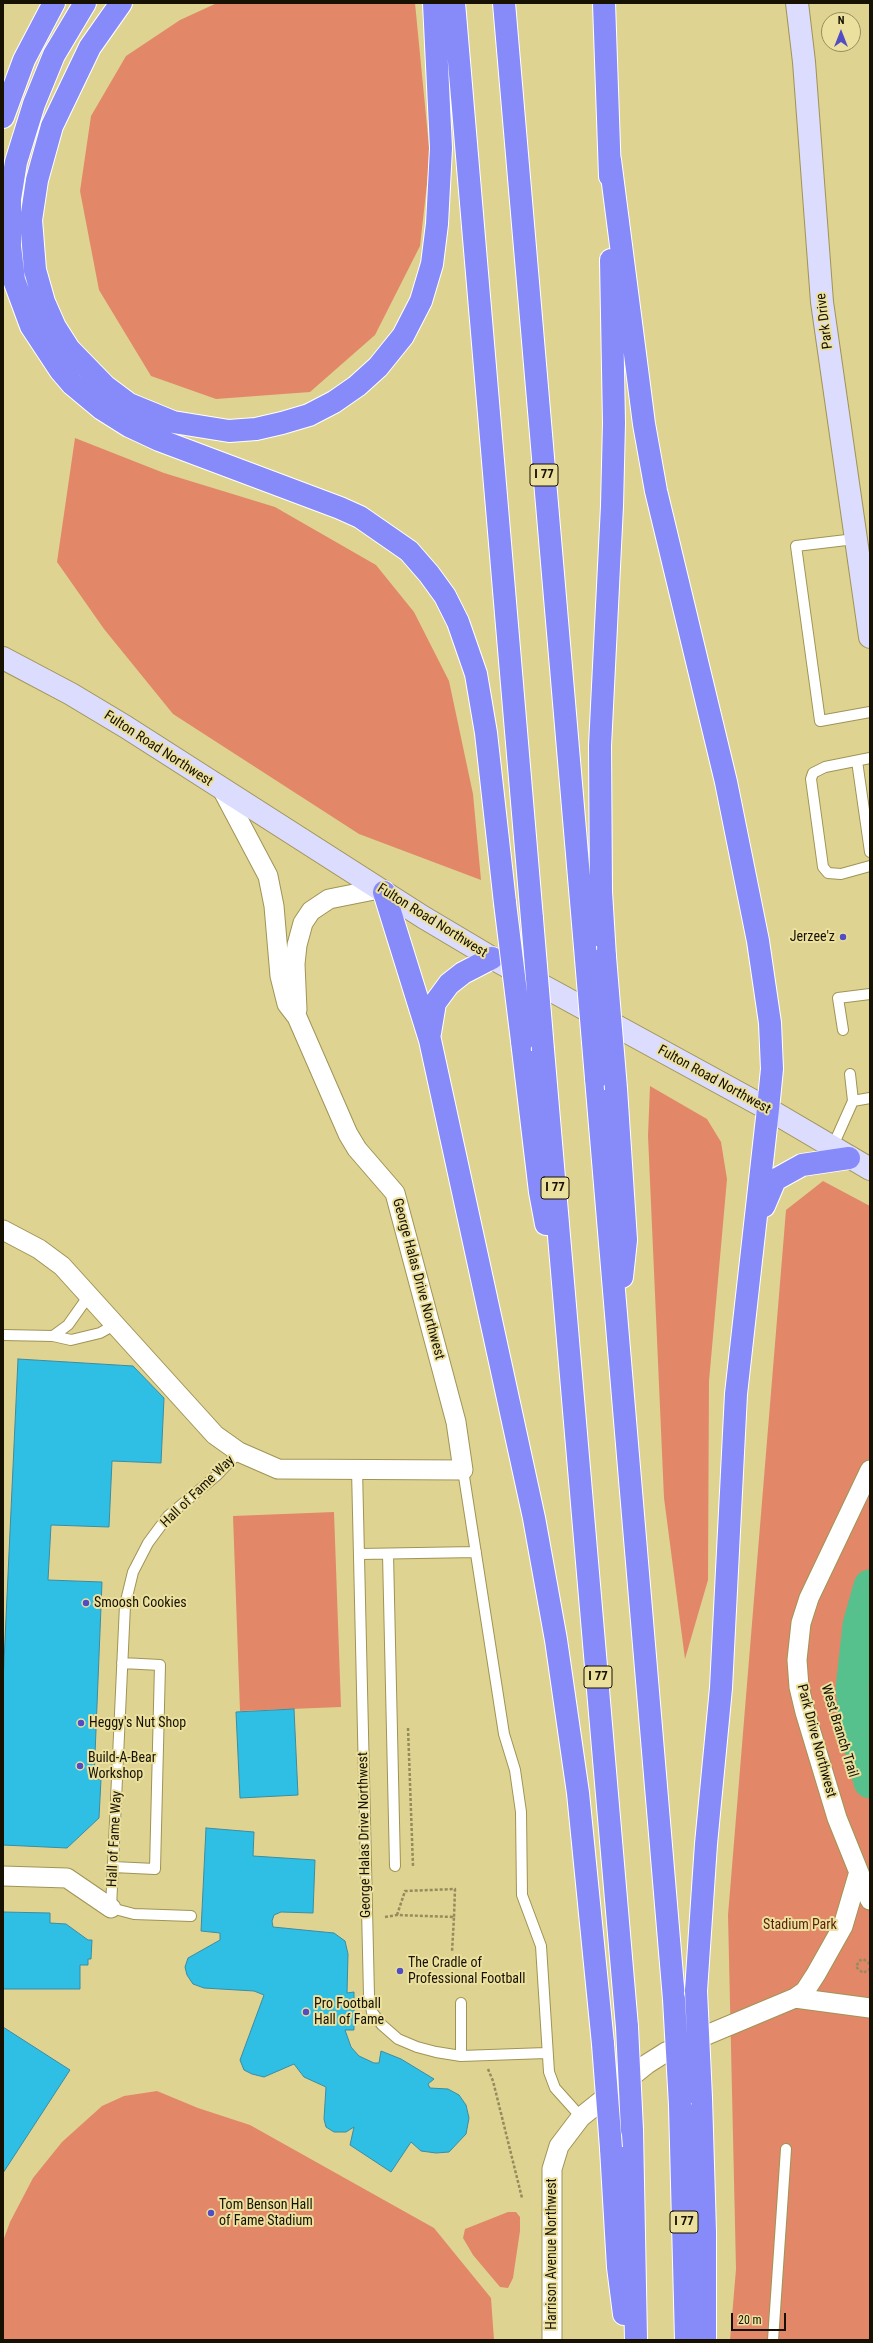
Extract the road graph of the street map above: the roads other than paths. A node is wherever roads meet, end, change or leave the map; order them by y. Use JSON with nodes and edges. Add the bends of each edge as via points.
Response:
{"nodes":[{"id":1,"x":54,"y":3,"type":"edge"},
{"id":2,"x":85,"y":3,"type":"edge"},
{"id":3,"x":121,"y":3,"type":"edge"},
{"id":4,"x":434,"y":3,"type":"edge"},
{"id":5,"x":454,"y":3,"type":"edge"},
{"id":6,"x":504,"y":3,"type":"edge"},
{"id":7,"x":604,"y":3,"type":"edge"},
{"id":8,"x":797,"y":3,"type":"edge"},
{"id":9,"x":3,"y":117,"type":"edge"},
{"id":10,"x":610,"y":160,"type":"junction"},
{"id":11,"x":855,"y":539,"type":"junction"},
{"id":12,"x":870,"y":638,"type":"edge"},
{"id":13,"x":3,"y":658,"type":"edge"},
{"id":14,"x":870,"y":712,"type":"edge"},
{"id":15,"x":870,"y":758,"type":"edge"},
{"id":16,"x":857,"y":761,"type":"junction"},
{"id":17,"x":223,"y":791,"type":"junction"},
{"id":18,"x":870,"y":852,"type":"edge"},
{"id":19,"x":870,"y":866,"type":"edge"},
{"id":20,"x":381,"y":891,"type":"junction"},
{"id":21,"x":275,"y":926,"type":"junction"},
{"id":22,"x":300,"y":927,"type":"junction"},
{"id":23,"x":492,"y":958,"type":"junction"},
{"id":24,"x":870,"y":994,"type":"edge"},
{"id":25,"x":297,"y":1017,"type":"junction"},
{"id":26,"x":843,"y":1030,"type":"dead end"},
{"id":27,"x":430,"y":1040,"type":"junction"},
{"id":28,"x":850,"y":1074,"type":"dead end"},
{"id":29,"x":870,"y":1098,"type":"edge"},
{"id":30,"x":853,"y":1101,"type":"junction"},
{"id":31,"x":768,"y":1109,"type":"junction"},
{"id":32,"x":841,"y":1153,"type":"junction"},
{"id":33,"x":870,"y":1169,"type":"edge"},
{"id":34,"x":756,"y":1223,"type":"junction"},
{"id":35,"x":7,"y":1234,"type":"edge"},
{"id":36,"x":90,"y":1294,"type":"junction"},
{"id":37,"x":116,"y":1324,"type":"junction"},
{"id":38,"x":567,"y":1327,"type":"junction"},
{"id":39,"x":617,"y":1328,"type":"junction"},
{"id":40,"x":3,"y":1335,"type":"edge"},
{"id":41,"x":53,"y":1336,"type":"junction"},
{"id":42,"x":239,"y":1452,"type":"junction"},
{"id":43,"x":356,"y":1469,"type":"junction"},
{"id":44,"x":463,"y":1470,"type":"junction"},
{"id":45,"x":868,"y":1473,"type":"edge"},
{"id":46,"x":476,"y":1552,"type":"junction"},
{"id":47,"x":360,"y":1554,"type":"junction"},
{"id":48,"x":388,"y":1554,"type":"junction"},
{"id":49,"x":122,"y":1663,"type":"junction"},
{"id":50,"x":394,"y":1866,"type":"dead end"},
{"id":51,"x":113,"y":1867,"type":"junction"},
{"id":52,"x":858,"y":1875,"type":"junction"},
{"id":53,"x":3,"y":1876,"type":"edge"},
{"id":54,"x":870,"y":1900,"type":"edge"},
{"id":55,"x":112,"y":1908,"type":"junction"},
{"id":56,"x":191,"y":1916,"type":"dead end"},
{"id":57,"x":795,"y":1998,"type":"junction"},
{"id":58,"x":461,"y":2003,"type":"dead end"},
{"id":59,"x":870,"y":2008,"type":"edge"},
{"id":60,"x":546,"y":2053,"type":"junction"},
{"id":61,"x":460,"y":2056,"type":"junction"},
{"id":62,"x":581,"y":2117,"type":"junction"},
{"id":63,"x":786,"y":2149,"type":"dead end"},
{"id":64,"x":552,"y":2340,"type":"edge"},
{"id":65,"x":627,"y":2340,"type":"edge"},
{"id":66,"x":636,"y":2340,"type":"edge"},
{"id":67,"x":686,"y":2340,"type":"edge"},
{"id":68,"x":705,"y":2340,"type":"edge"},
{"id":69,"x":773,"y":2340,"type":"edge"}],
"edges":[{"from":1,"to":9,"type":"highway","via":[[24,60]]},
{"from":2,"to":38,"type":"highway","bridge":true,"via":[[54,56],[34,104],[16,162],[10,198],[10,246],[14,280],[31,326],[60,370],[72,384],[102,409],[129,426],[159,440],[360,517],[409,551],[445,596],[458,622],[476,674],[486,733],[540,1192]]},
{"from":3,"to":4,"type":"highway","via":[[90,47],[52,126],[37,180],[31,220],[35,270],[44,302],[55,327],[69,349],[105,386],[129,404],[173,422],[229,431],[256,429],[282,423],[309,415],[334,402],[378,367],[403,336],[421,301],[432,264],[437,224],[440,156]]},
{"from":5,"to":38,"type":"highway","number":"I 77","bridge":true},
{"from":6,"to":39,"type":"highway","number":"I 77","bridge":true},
{"from":7,"to":10,"type":"highway"},
{"from":8,"to":11,"type":"main road","name":"Park Drive","via":[[804,62],[822,302]]},
{"from":10,"to":31,"type":"highway","via":[[644,424],[656,491],[724,775],[758,941],[770,1023],[772,1069]]},
{"from":10,"to":39,"type":"highway","bridge":true,"via":[[614,423],[600,746],[600,829],[605,958],[626,1240]]},
{"from":11,"to":12,"type":"main road","name":"Park Drive"},
{"from":11,"to":14,"type":"lane","via":[[796,546],[820,721]]},
{"from":13,"to":17,"type":"main road","name":"Fulton Road Northwest","via":[[71,694]]},
{"from":15,"to":16,"type":"lane"},
{"from":16,"to":18,"type":"lane"},
{"from":16,"to":19,"type":"lane","via":[[825,767],[813,773],[810,779],[823,867],[828,873],[841,874]]},
{"from":17,"to":20,"type":"main road","name":"Fulton Road Northwest"},
{"from":17,"to":21,"type":"street","name":"George Halas Drive Northwest","via":[[264,866],[272,897]]},
{"from":20,"to":22,"type":"street","name":"George Halas Drive Northwest","via":[[329,899],[311,911]]},
{"from":20,"to":23,"type":"main road","name":"Fulton Road Northwest"},
{"from":20,"to":27,"type":"highway"},
{"from":21,"to":22,"type":"street"},
{"from":21,"to":25,"type":"street","name":"George Halas Drive Northwest","via":[[282,986],[287,1004]]},
{"from":22,"to":25,"type":"street","name":"George Halas Drive Northwest","via":[[295,964]]},
{"from":23,"to":27,"type":"highway","via":[[448,984],[435,1003]]},
{"from":23,"to":31,"type":"main road","name":"Fulton Road Northwest"},
{"from":24,"to":26,"type":"lane","via":[[838,998]]},
{"from":25,"to":44,"type":"street","name":"George Halas Drive Northwest","via":[[348,1134],[395,1193],[456,1422]]},
{"from":27,"to":65,"type":"highway","bridge":true,"via":[[512,1409],[553,1625],[578,1793],[603,2044],[618,2266]]},
{"from":28,"to":30,"type":"lane"},
{"from":29,"to":30,"type":"lane"},
{"from":30,"to":32,"type":"lane"},
{"from":31,"to":32,"type":"main road","name":"Fulton Road Northwest"},
{"from":31,"to":34,"type":"highway"},
{"from":32,"to":33,"type":"main road","name":"Fulton Road Northwest"},
{"from":32,"to":34,"type":"highway","via":[[802,1165],[775,1180]]},
{"from":34,"to":68,"type":"highway","bridge":true,"via":[[736,1394],[721,1688],[706,1844],[696,1991],[705,2232]]},
{"from":35,"to":36,"type":"street","via":[[39,1249],[62,1266]]},
{"from":36,"to":37,"type":"street"},
{"from":36,"to":41,"type":"lane","via":[[68,1325]]},
{"from":37,"to":41,"type":"lane","via":[[100,1332],[71,1340]]},
{"from":37,"to":42,"type":"street","via":[[216,1435]]},
{"from":38,"to":66,"type":"highway","number":"I 77","bridge":true,"via":[[627,2026],[632,2130]]},
{"from":39,"to":67,"type":"highway","number":"I 77","bridge":true,"via":[[674,1999],[680,2105]]},
{"from":40,"to":41,"type":"lane"},
{"from":42,"to":43,"type":"street","via":[[278,1469]]},
{"from":42,"to":49,"type":"lane","name":"Hall of Fame Way","via":[[216,1476],[168,1516],[148,1543],[133,1572],[125,1605]]},
{"from":43,"to":44,"type":"street"},
{"from":43,"to":47,"type":"lane","name":"George Halas Drive Northwest"},
{"from":44,"to":46,"type":"lane","name":"George Halas Drive Northwest"},
{"from":45,"to":52,"type":"street","name":"Park Drive Northwest","via":[[809,1598],[801,1623],[797,1660],[799,1687],[805,1712],[837,1818]]},
{"from":46,"to":48,"type":"lane"},
{"from":46,"to":60,"type":"lane","name":"George Halas Drive Northwest","via":[[504,1734],[515,1770],[521,1812],[522,1895],[541,1946],[546,1995]]},
{"from":47,"to":48,"type":"lane"},
{"from":47,"to":61,"type":"lane","name":"George Halas Drive Northwest","via":[[369,1996],[372,2012],[398,2039],[416,2047]]},
{"from":48,"to":50,"type":"lane"},
{"from":49,"to":51,"type":"lane","name":"Hall of Fame Way"},
{"from":49,"to":51,"type":"lane","via":[[160,1665],[155,1869]]},
{"from":51,"to":55,"type":"lane","name":"Hall of Fame Way"},
{"from":52,"to":54,"type":"street","name":"Park Drive Northwest"},
{"from":52,"to":57,"type":"street","via":[[842,1926],[805,1991]]},
{"from":53,"to":55,"type":"street","via":[[67,1878]]},
{"from":55,"to":56,"type":"lane","via":[[134,1914]]},
{"from":57,"to":59,"type":"street"},
{"from":57,"to":62,"type":"street","name":"Harrison Avenue Northwest","via":[[666,2052],[647,2064]]},
{"from":58,"to":61,"type":"lane"},
{"from":60,"to":61,"type":"lane","name":"George Halas Drive Northwest"},
{"from":60,"to":62,"type":"lane","name":"George Halas Drive Northwest","via":[[555,2088]]},
{"from":62,"to":64,"type":"street","name":"Harrison Avenue Northwest","via":[[559,2146],[552,2169]]},
{"from":63,"to":69,"type":"lane"}]}
